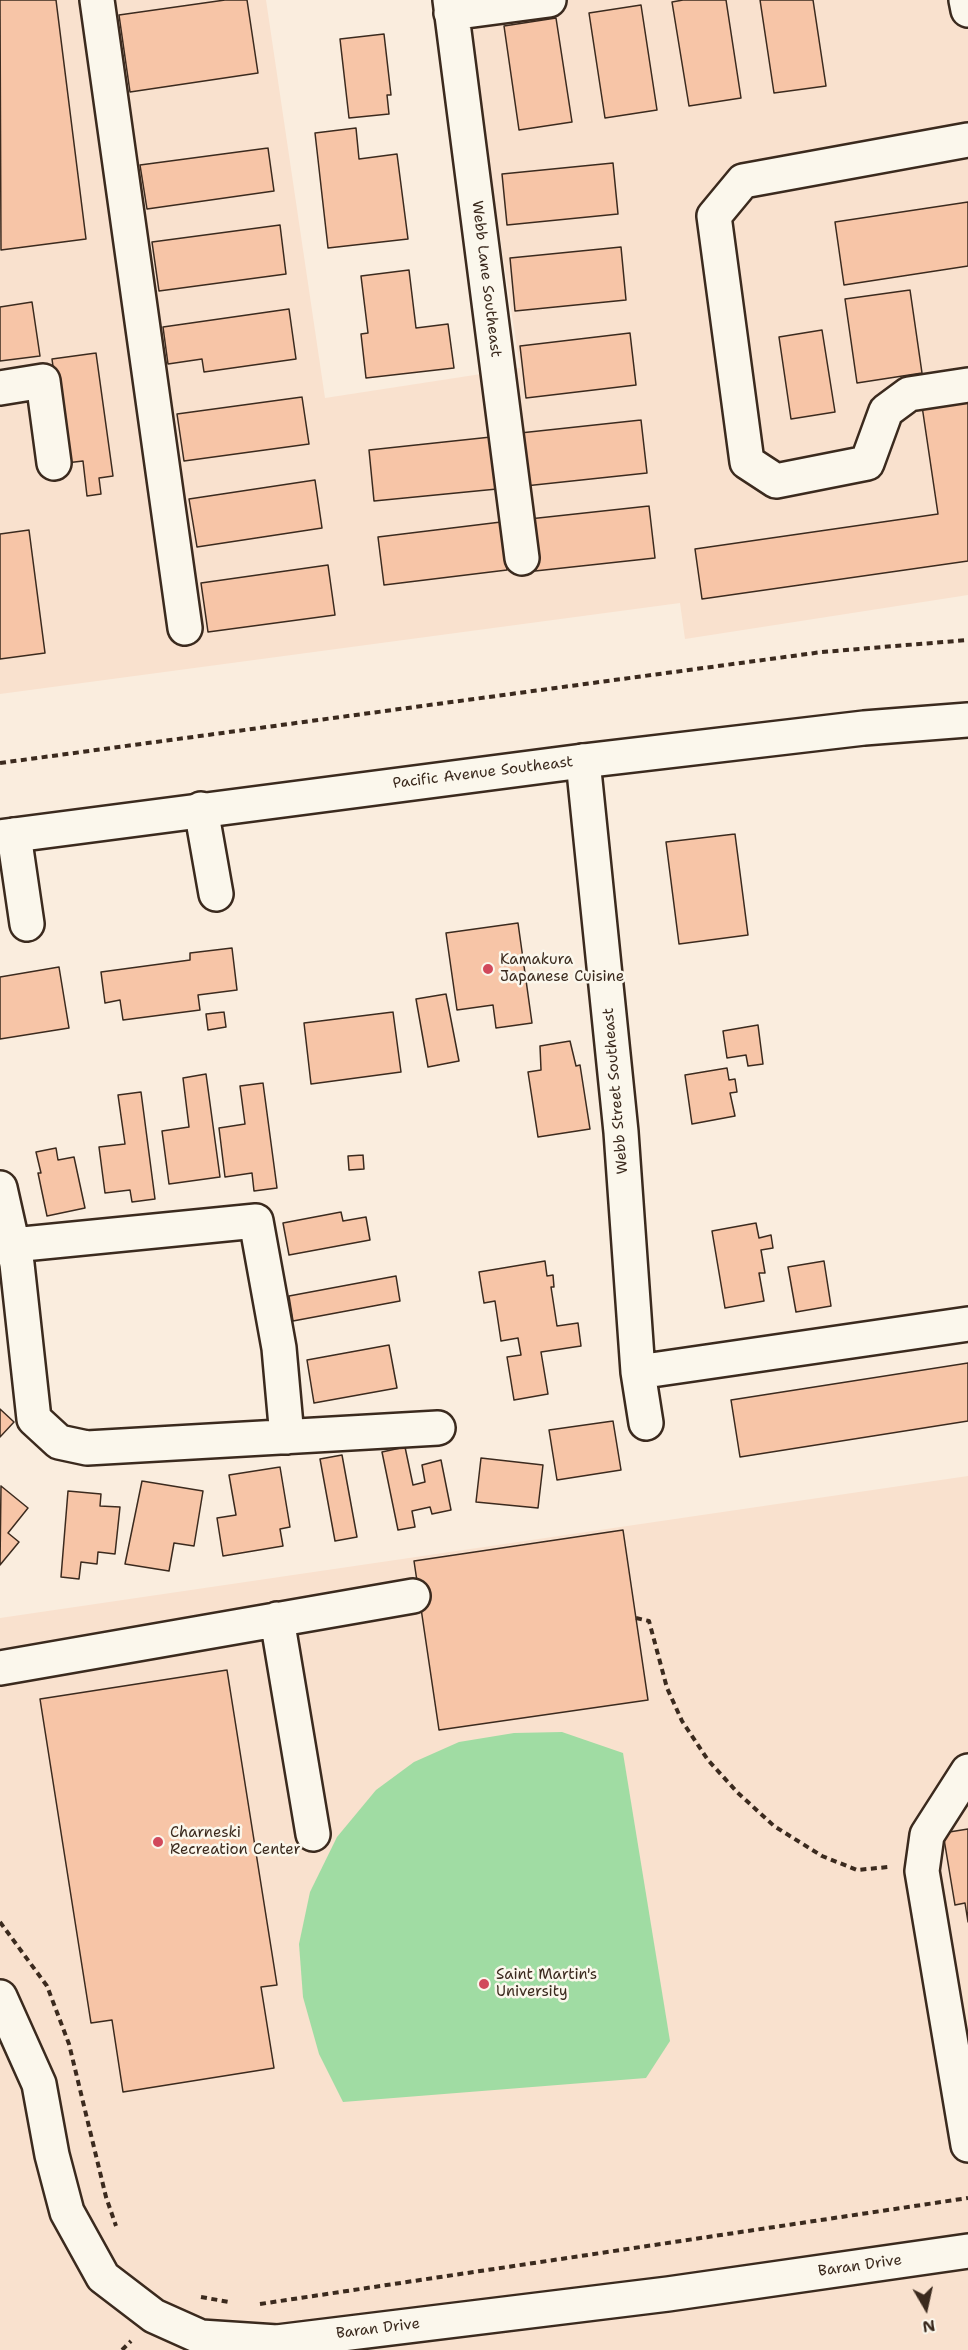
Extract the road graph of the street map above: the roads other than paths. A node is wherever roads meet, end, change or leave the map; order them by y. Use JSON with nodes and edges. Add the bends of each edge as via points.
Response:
{"nodes":[{"id":1,"x":97,"y":0,"type":"edge"},
{"id":2,"x":549,"y":0,"type":"edge"},
{"id":3,"x":966,"y":0,"type":"edge"},
{"id":4,"x":450,"y":7,"type":"edge"},
{"id":5,"x":968,"y":10,"type":"edge"},
{"id":6,"x":968,"y":140,"type":"edge"},
{"id":7,"x":968,"y":385,"type":"edge"},
{"id":8,"x":0,"y":388,"type":"edge"},
{"id":9,"x":54,"y":463,"type":"dead end"},
{"id":10,"x":522,"y":558,"type":"dead end"},
{"id":11,"x":185,"y":628,"type":"dead end"},
{"id":12,"x":968,"y":720,"type":"edge"},
{"id":13,"x":583,"y":760,"type":"junction"},
{"id":14,"x":201,"y":809,"type":"junction"},
{"id":15,"x":7,"y":836,"type":"edge"},
{"id":16,"x":216,"y":894,"type":"dead end"},
{"id":17,"x":27,"y":924,"type":"dead end"},
{"id":18,"x":0,"y":1188,"type":"edge"},
{"id":19,"x":13,"y":1245,"type":"junction"},
{"id":20,"x":968,"y":1324,"type":"edge"},
{"id":21,"x":638,"y":1372,"type":"junction"},
{"id":22,"x":646,"y":1423,"type":"dead end"},
{"id":23,"x":438,"y":1428,"type":"dead end"},
{"id":24,"x":287,"y":1437,"type":"junction"},
{"id":25,"x":413,"y":1596,"type":"dead end"},
{"id":26,"x":277,"y":1620,"type":"junction"},
{"id":27,"x":0,"y":1668,"type":"edge"},
{"id":28,"x":968,"y":1771,"type":"edge"},
{"id":29,"x":313,"y":1834,"type":"dead end"},
{"id":30,"x":0,"y":1997,"type":"edge"},
{"id":31,"x":968,"y":2145,"type":"edge"},
{"id":32,"x":968,"y":2251,"type":"edge"}],
"edges":[{"from":1,"to":11,"type":"street"},
{"from":2,"to":4,"type":"street"},
{"from":3,"to":5,"type":"street"},
{"from":4,"to":10,"type":"street","name":"Webb Lane Southeast"},
{"from":6,"to":7,"type":"street","via":[[743,181],[714,216],[747,462],[776,482],[867,464],[886,411],[909,394]]},
{"from":8,"to":9,"type":"street","via":[[43,381]]},
{"from":12,"to":13,"type":"street","name":"Pacific Avenue Southeast"},
{"from":13,"to":14,"type":"street","name":"Pacific Avenue Southeast"},
{"from":13,"to":21,"type":"street","name":"Webb Street Southeast","via":[[621,1132]]},
{"from":14,"to":15,"type":"street","name":"Pacific Avenue Southeast"},
{"from":14,"to":16,"type":"street"},
{"from":15,"to":17,"type":"street"},
{"from":18,"to":19,"type":"street"},
{"from":19,"to":24,"type":"street","via":[[34,1419],[59,1442],[87,1448]]},
{"from":19,"to":24,"type":"street","via":[[256,1221],[279,1348]]},
{"from":20,"to":21,"type":"street"},
{"from":21,"to":22,"type":"street","name":"Webb Street Southeast"},
{"from":23,"to":24,"type":"street"},
{"from":25,"to":26,"type":"street"},
{"from":26,"to":27,"type":"street"},
{"from":26,"to":29,"type":"street"},
{"from":28,"to":31,"type":"street","via":[[927,1835],[922,1871]]},
{"from":30,"to":32,"type":"street","name":"Baran Drive","via":[[39,2084],[67,2212],[103,2277],[154,2316],[201,2337],[277,2342],[668,2294]]}]}
